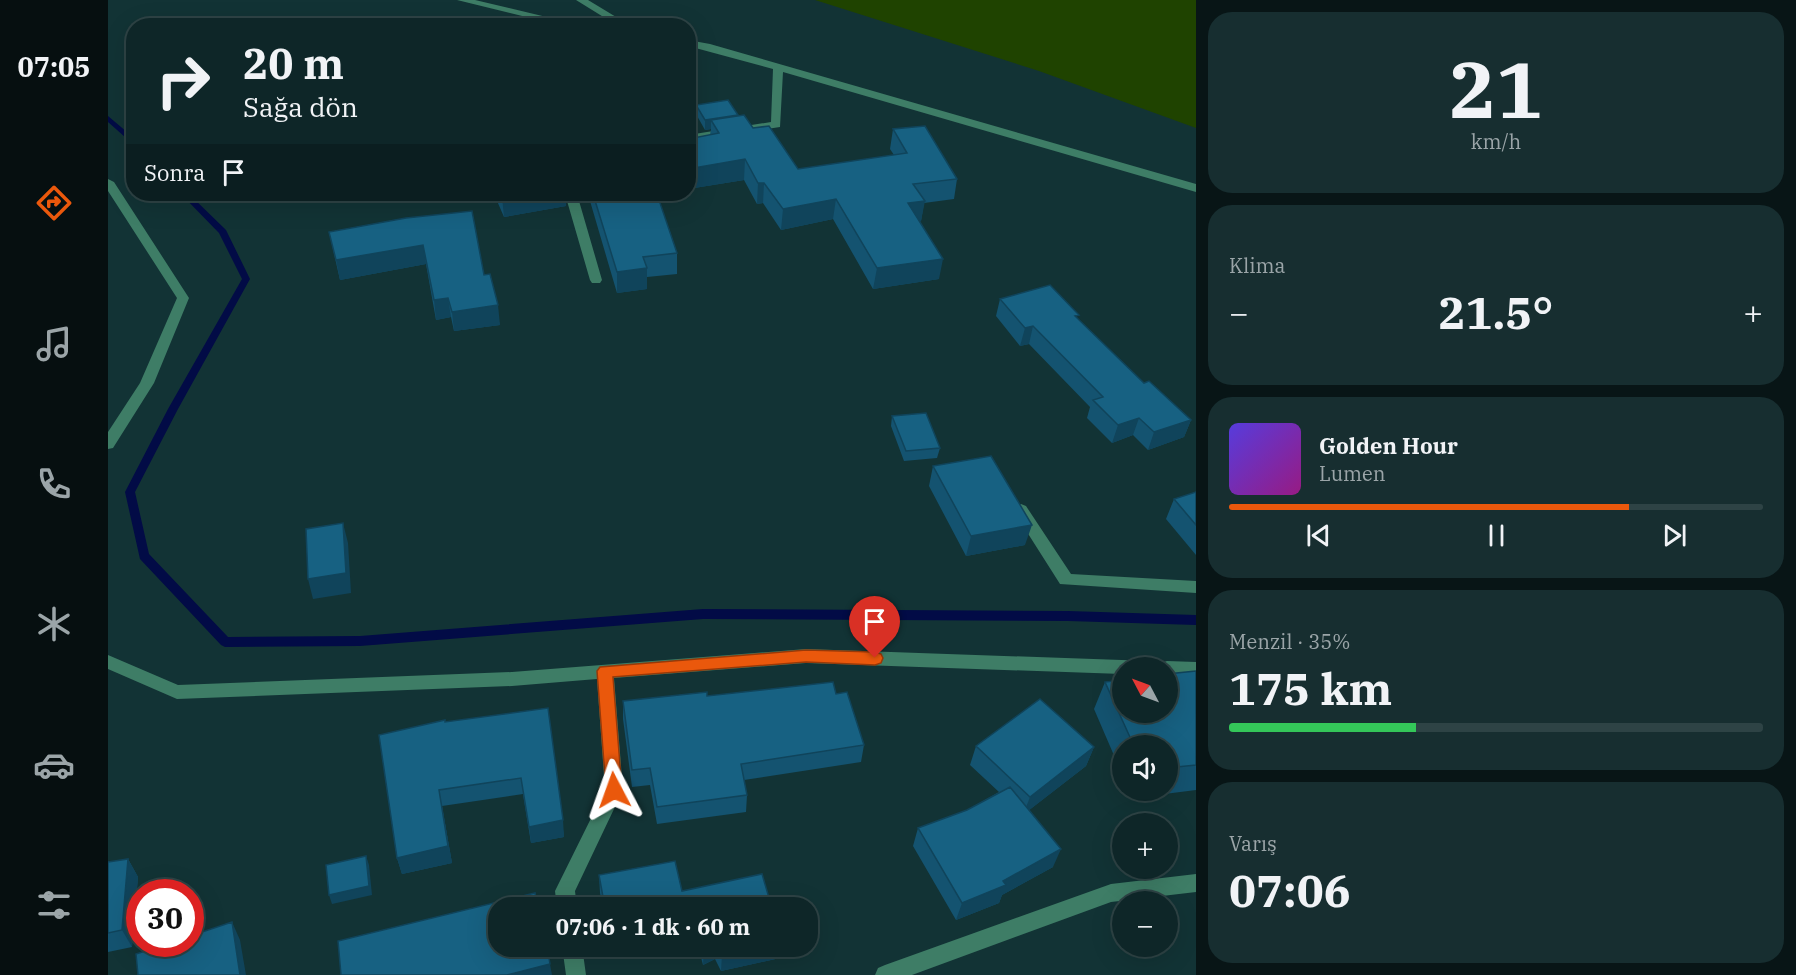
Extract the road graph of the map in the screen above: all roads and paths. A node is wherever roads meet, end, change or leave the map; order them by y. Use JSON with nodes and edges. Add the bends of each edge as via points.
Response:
{"nodes":[{"id":1,"x":462,"y":0,"type":"edge"},
{"id":2,"x":581,"y":0,"type":"edge"},
{"id":3,"x":543,"y":18,"type":"edge"},
{"id":4,"x":612,"y":18,"type":"edge"},
{"id":5,"x":696,"y":45,"type":"edge"},
{"id":6,"x":777,"y":66,"type":"junction"},
{"id":7,"x":696,"y":137,"type":"edge"},
{"id":8,"x":108,"y":182,"type":"edge"},
{"id":9,"x":1196,"y":188,"type":"edge"},
{"id":10,"x":573,"y":201,"type":"edge"},
{"id":11,"x":596,"y":280,"type":"dead end"},
{"id":12,"x":108,"y":444,"type":"edge"},
{"id":13,"x":1010,"y":494,"type":"edge"},
{"id":14,"x":1196,"y":587,"type":"edge"},
{"id":15,"x":108,"y":662,"type":"edge"},
{"id":16,"x":1112,"y":667,"type":"edge"},
{"id":17,"x":1178,"y":668,"type":"edge"},
{"id":18,"x":1196,"y":669,"type":"edge"},
{"id":19,"x":605,"y":671,"type":"junction"},
{"id":20,"x":1196,"y":884,"type":"edge"},
{"id":21,"x":566,"y":897,"type":"edge"},
{"id":22,"x":574,"y":957,"type":"edge"},
{"id":23,"x":576,"y":975,"type":"edge"},
{"id":24,"x":885,"y":975,"type":"edge"}],
"edges":[{"from":1,"to":3,"type":"street"},
{"from":2,"to":4,"type":"street"},
{"from":5,"to":6,"type":"street"},
{"from":6,"to":7,"type":"street","via":[[776,124]]},
{"from":6,"to":9,"type":"street"},
{"from":8,"to":12,"type":"street","via":[[183,298],[147,383]]},
{"from":10,"to":11,"type":"street"},
{"from":13,"to":14,"type":"street","via":[[1066,580]]},
{"from":15,"to":19,"type":"street","via":[[177,692]]},
{"from":16,"to":19,"type":"street","via":[[806,656]]},
{"from":17,"to":18,"type":"street"},
{"from":19,"to":21,"type":"street","via":[[614,790],[565,891]]},
{"from":20,"to":24,"type":"street","via":[[1111,893]]},
{"from":22,"to":23,"type":"street"}]}
